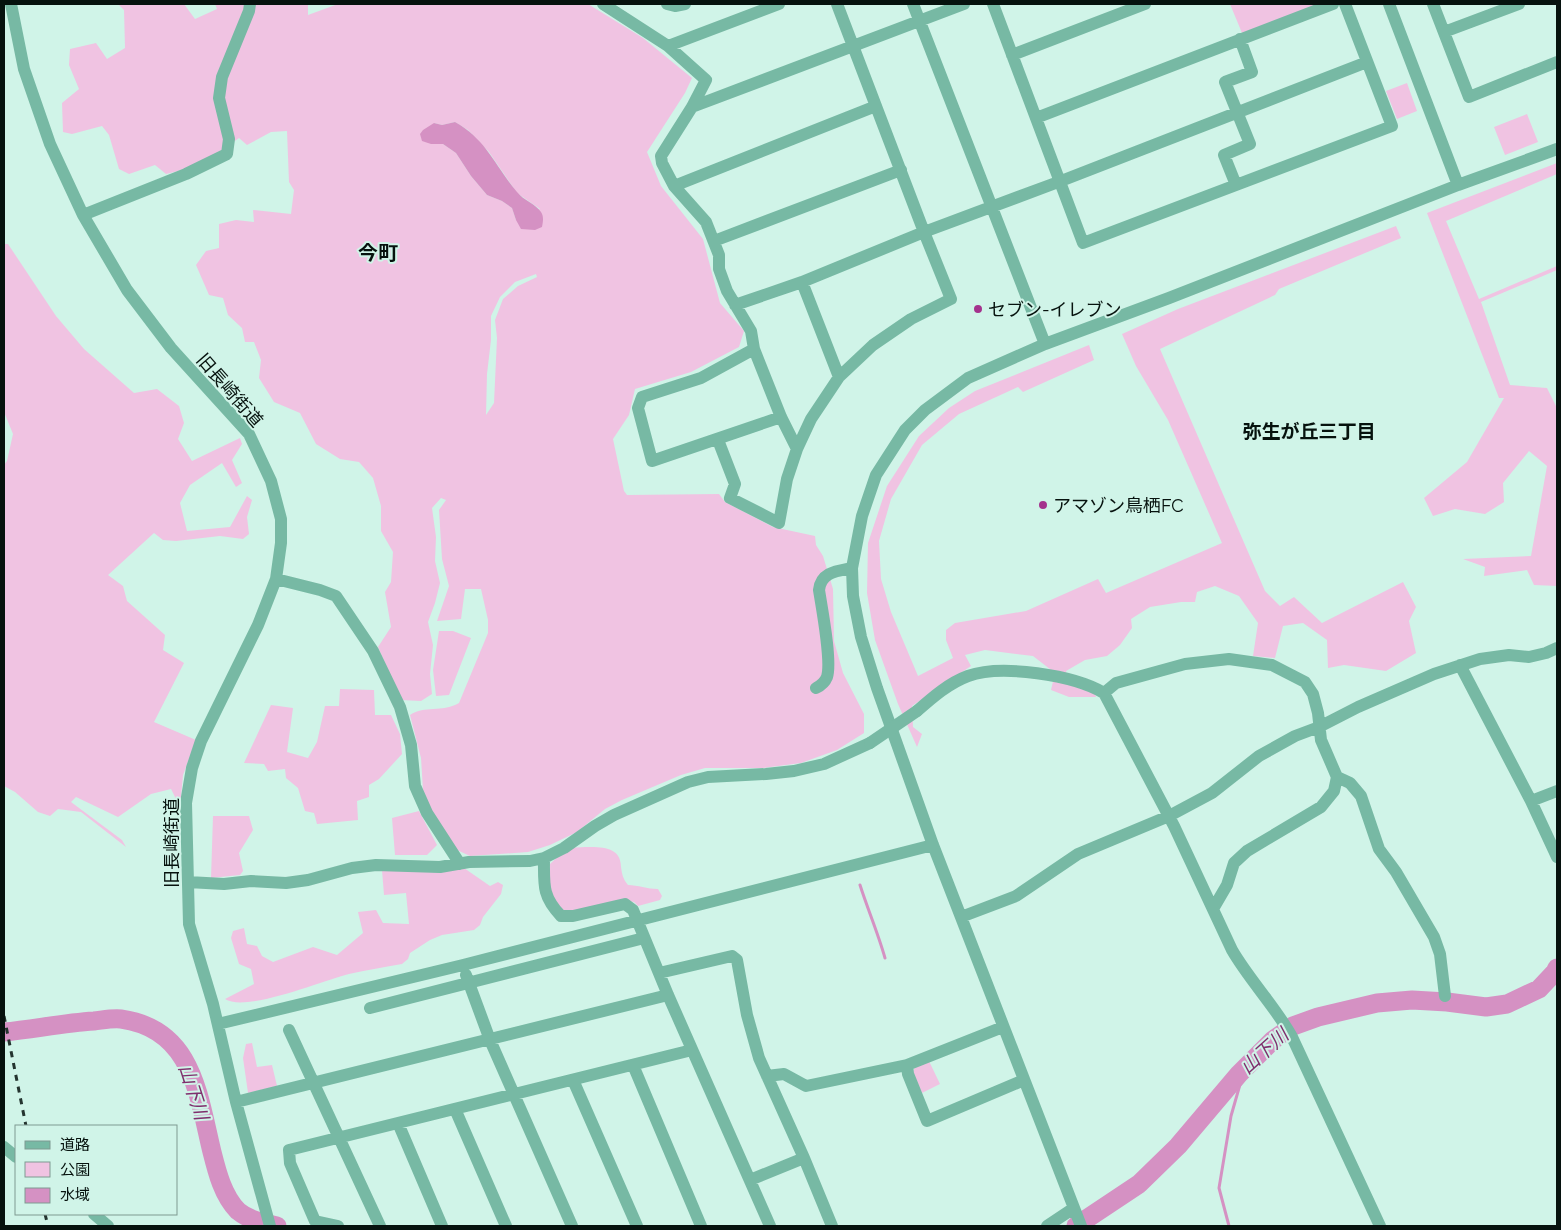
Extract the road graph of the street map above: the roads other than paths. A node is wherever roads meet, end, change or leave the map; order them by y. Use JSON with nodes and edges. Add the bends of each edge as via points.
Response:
{"nodes":[{"id":1,"x":11,"y":4,"type":"edge"},
{"id":2,"x":250,"y":4,"type":"edge"},
{"id":3,"x":603,"y":4,"type":"edge"},
{"id":4,"x":667,"y":4,"type":"edge"},
{"id":5,"x":685,"y":4,"type":"edge"},
{"id":6,"x":779,"y":4,"type":"edge"},
{"id":7,"x":837,"y":4,"type":"edge"},
{"id":8,"x":913,"y":4,"type":"edge"},
{"id":9,"x":964,"y":4,"type":"edge"},
{"id":10,"x":993,"y":4,"type":"edge"},
{"id":11,"x":1145,"y":4,"type":"edge"},
{"id":12,"x":1333,"y":4,"type":"edge"},
{"id":13,"x":1345,"y":4,"type":"edge"},
{"id":14,"x":1389,"y":4,"type":"edge"},
{"id":15,"x":1433,"y":4,"type":"edge"},
{"id":16,"x":1519,"y":4,"type":"edge"},
{"id":17,"x":920,"y":21,"type":"junction"},
{"id":18,"x":1444,"y":32,"type":"junction"},
{"id":19,"x":1240,"y":39,"type":"junction"},
{"id":20,"x":668,"y":46,"type":"junction"},
{"id":21,"x":852,"y":46,"type":"junction"},
{"id":22,"x":1012,"y":55,"type":"junction"},
{"id":23,"x":1367,"y":62,"type":"junction"},
{"id":24,"x":1557,"y":62,"type":"edge"},
{"id":25,"x":876,"y":106,"type":"junction"},
{"id":26,"x":692,"y":107,"type":"junction"},
{"id":27,"x":1238,"y":112,"type":"junction"},
{"id":28,"x":1036,"y":118,"type":"junction"},
{"id":29,"x":1557,"y":149,"type":"edge"},
{"id":30,"x":901,"y":170,"type":"junction"},
{"id":31,"x":1061,"y":181,"type":"junction"},
{"id":32,"x":1236,"y":185,"type":"junction"},
{"id":33,"x":1458,"y":185,"type":"junction"},
{"id":34,"x":674,"y":186,"type":"junction"},
{"id":35,"x":992,"y":206,"type":"junction"},
{"id":36,"x":83,"y":215,"type":"junction"},
{"id":37,"x":924,"y":232,"type":"junction"},
{"id":38,"x":714,"y":241,"type":"junction"},
{"id":39,"x":802,"y":282,"type":"junction"},
{"id":40,"x":735,"y":305,"type":"junction"},
{"id":41,"x":1045,"y":344,"type":"junction"},
{"id":42,"x":754,"y":349,"type":"junction"},
{"id":43,"x":839,"y":376,"type":"junction"},
{"id":44,"x":781,"y":417,"type":"junction"},
{"id":45,"x":718,"y":440,"type":"junction"},
{"id":46,"x":797,"y":449,"type":"junction"},
{"id":47,"x":852,"y":568,"type":"junction"},
{"id":48,"x":276,"y":579,"type":"junction"},
{"id":49,"x":1557,"y":648,"type":"edge"},
{"id":50,"x":1460,"y":666,"type":"junction"},
{"id":51,"x":816,"y":688,"type":"dead end"},
{"id":52,"x":1104,"y":693,"type":"junction"},
{"id":53,"x":1319,"y":727,"type":"junction"},
{"id":54,"x":1337,"y":777,"type":"junction"},
{"id":55,"x":1557,"y":791,"type":"edge"},
{"id":56,"x":1531,"y":801,"type":"junction"},
{"id":57,"x":1169,"y":816,"type":"junction"},
{"id":58,"x":934,"y":845,"type":"junction"},
{"id":59,"x":1557,"y":857,"type":"edge"},
{"id":60,"x":544,"y":858,"type":"junction"},
{"id":61,"x":460,"y":864,"type":"junction"},
{"id":62,"x":188,"y":882,"type":"junction"},
{"id":63,"x":1213,"y":909,"type":"junction"},
{"id":64,"x":961,"y":917,"type":"junction"},
{"id":65,"x":637,"y":920,"type":"junction"},
{"id":66,"x":644,"y":938,"type":"junction"},
{"id":67,"x":464,"y":965,"type":"junction"},
{"id":68,"x":659,"y":973,"type":"junction"},
{"id":69,"x":468,"y":983,"type":"junction"},
{"id":70,"x":668,"y":995,"type":"junction"},
{"id":71,"x":1445,"y":996,"type":"dead end"},
{"id":72,"x":370,"y":1008,"type":"dead end"},
{"id":73,"x":218,"y":1024,"type":"junction"},
{"id":74,"x":1003,"y":1027,"type":"junction"},
{"id":75,"x":289,"y":1030,"type":"dead end"},
{"id":76,"x":490,"y":1040,"type":"junction"},
{"id":77,"x":692,"y":1050,"type":"junction"},
{"id":78,"x":633,"y":1065,"type":"junction"},
{"id":79,"x":907,"y":1065,"type":"junction"},
{"id":80,"x":767,"y":1076,"type":"junction"},
{"id":81,"x":574,"y":1080,"type":"junction"},
{"id":82,"x":1024,"y":1080,"type":"junction"},
{"id":83,"x":314,"y":1084,"type":"junction"},
{"id":84,"x":514,"y":1094,"type":"junction"},
{"id":85,"x":236,"y":1102,"type":"junction"},
{"id":86,"x":455,"y":1110,"type":"junction"},
{"id":87,"x":398,"y":1123,"type":"junction"},
{"id":88,"x":338,"y":1137,"type":"junction"},
{"id":89,"x":4,"y":1147,"type":"edge"},
{"id":90,"x":15,"y":1156,"type":"edge"},
{"id":91,"x":804,"y":1158,"type":"junction"},
{"id":92,"x":750,"y":1180,"type":"junction"},
{"id":93,"x":1074,"y":1208,"type":"junction"},
{"id":94,"x":95,"y":1215,"type":"edge"},
{"id":95,"x":108,"y":1226,"type":"edge"},
{"id":96,"x":270,"y":1226,"type":"edge"},
{"id":97,"x":338,"y":1226,"type":"edge"},
{"id":98,"x":380,"y":1226,"type":"edge"},
{"id":99,"x":442,"y":1226,"type":"edge"},
{"id":100,"x":506,"y":1226,"type":"edge"},
{"id":101,"x":572,"y":1226,"type":"edge"},
{"id":102,"x":637,"y":1226,"type":"edge"},
{"id":103,"x":702,"y":1226,"type":"edge"},
{"id":104,"x":770,"y":1226,"type":"edge"},
{"id":105,"x":832,"y":1226,"type":"edge"},
{"id":106,"x":1047,"y":1226,"type":"edge"},
{"id":107,"x":1081,"y":1226,"type":"edge"},
{"id":108,"x":1380,"y":1226,"type":"edge"}],
"edges":[{"from":1,"to":36,"type":"street","name":"旧長崎街道","via":[[24,69],[50,144]]},
{"from":2,"to":36,"type":"street","via":[[222,77],[219,98],[229,139],[227,154]]},
{"from":3,"to":20,"type":"street"},
{"from":4,"to":5,"type":"street"},
{"from":6,"to":20,"type":"street"},
{"from":7,"to":21,"type":"street"},
{"from":8,"to":17,"type":"street"},
{"from":9,"to":17,"type":"street"},
{"from":10,"to":22,"type":"street"},
{"from":11,"to":22,"type":"street"},
{"from":12,"to":19,"type":"street"},
{"from":13,"to":23,"type":"street"},
{"from":14,"to":33,"type":"street"},
{"from":15,"to":18,"type":"street"},
{"from":16,"to":18,"type":"street"},
{"from":17,"to":21,"type":"street"},
{"from":17,"to":35,"type":"street"},
{"from":18,"to":24,"type":"street","via":[[1469,97]]},
{"from":19,"to":27,"type":"street","via":[[1252,72],[1225,82]]},
{"from":19,"to":28,"type":"street"},
{"from":20,"to":26,"type":"street","via":[[706,80]]},
{"from":21,"to":25,"type":"street"},
{"from":21,"to":26,"type":"street"},
{"from":22,"to":28,"type":"street"},
{"from":23,"to":27,"type":"street"},
{"from":23,"to":32,"type":"street","via":[[1392,126]]},
{"from":25,"to":30,"type":"street"},
{"from":25,"to":34,"type":"street"},
{"from":26,"to":34,"type":"street","via":[[661,156]]},
{"from":27,"to":31,"type":"street"},
{"from":27,"to":32,"type":"street","via":[[1250,144],[1224,154]]},
{"from":28,"to":31,"type":"street"},
{"from":29,"to":33,"type":"street"},
{"from":30,"to":37,"type":"street"},
{"from":30,"to":38,"type":"street"},
{"from":31,"to":32,"type":"street","via":[[1084,243]]},
{"from":31,"to":35,"type":"street"},
{"from":33,"to":41,"type":"street"},
{"from":34,"to":38,"type":"street","via":[[699,212]]},
{"from":35,"to":37,"type":"street"},
{"from":35,"to":41,"type":"street"},
{"from":36,"to":48,"type":"street","name":"旧長崎街道","via":[[128,290],[171,348],[249,434],[271,480],[281,519]]},
{"from":37,"to":39,"type":"street"},
{"from":37,"to":43,"type":"street","via":[[952,299],[911,319],[873,345]]},
{"from":38,"to":40,"type":"street","via":[[719,269]]},
{"from":39,"to":40,"type":"street"},
{"from":39,"to":43,"type":"street"},
{"from":40,"to":42,"type":"street","via":[[751,331]]},
{"from":41,"to":47,"type":"street","via":[[968,378],[925,410],[905,430],[876,475],[862,516]]},
{"from":42,"to":44,"type":"street"},
{"from":42,"to":45,"type":"street","via":[[701,378],[642,397],[638,408],[652,462]]},
{"from":43,"to":46,"type":"street","via":[[811,419]]},
{"from":44,"to":45,"type":"street"},
{"from":44,"to":46,"type":"street"},
{"from":45,"to":46,"type":"street","via":[[736,484],[730,498],[779,523]]},
{"from":47,"to":51,"type":"street","via":[[826,574],[820,582],[829,664],[827,679]]},
{"from":47,"to":58,"type":"street","via":[[853,596],[861,637]]},
{"from":48,"to":61,"type":"street","via":[[336,596],[374,651],[400,707],[411,745],[415,786],[427,813]]},
{"from":48,"to":62,"type":"street","name":"旧長崎街道","via":[[192,768],[186,803]]},
{"from":49,"to":50,"type":"street","via":[[1529,657],[1509,655]]},
{"from":50,"to":53,"type":"street","via":[[1400,688]]},
{"from":50,"to":56,"type":"street"},
{"from":52,"to":53,"type":"street","via":[[1116,683],[1185,664],[1229,659],[1259,662],[1305,682],[1318,713]]},
{"from":52,"to":57,"type":"street"},
{"from":52,"to":60,"type":"street","bridge":true,"via":[[1066,678],[1014,671],[988,671],[968,676],[940,691],[918,711],[870,743],[824,764],[794,771],[708,777],[688,782],[614,815]]},
{"from":53,"to":54,"type":"street","via":[[1321,740]]},
{"from":53,"to":57,"type":"street","via":[[1259,756],[1212,793]]},
{"from":54,"to":63,"type":"street","via":[[1334,791],[1321,807],[1247,851],[1234,863],[1227,885]]},
{"from":54,"to":71,"type":"street","via":[[1350,783],[1361,796],[1379,849],[1434,937],[1440,954]]},
{"from":55,"to":56,"type":"street"},
{"from":56,"to":59,"type":"street"},
{"from":57,"to":63,"type":"street"},
{"from":57,"to":64,"type":"street","via":[[1095,846],[1016,896]]},
{"from":58,"to":64,"type":"street"},
{"from":58,"to":65,"type":"street"},
{"from":60,"to":61,"type":"street"},
{"from":60,"to":65,"type":"street","via":[[546,896],[561,916],[625,904],[633,910]]},
{"from":61,"to":62,"type":"street","via":[[440,867],[376,865],[286,883]]},
{"from":62,"to":73,"type":"street","name":"旧長崎街道","via":[[189,924]]},
{"from":63,"to":108,"type":"street","via":[[1241,965],[1292,1037]]},
{"from":64,"to":74,"type":"street"},
{"from":65,"to":66,"type":"street"},
{"from":65,"to":67,"type":"street"},
{"from":66,"to":68,"type":"street"},
{"from":66,"to":69,"type":"street"},
{"from":67,"to":69,"type":"street"},
{"from":67,"to":73,"type":"street"},
{"from":68,"to":70,"type":"street"},
{"from":68,"to":80,"type":"street","via":[[732,956],[737,960],[747,1015]]},
{"from":69,"to":72,"type":"street"},
{"from":69,"to":76,"type":"street"},
{"from":70,"to":76,"type":"street"},
{"from":70,"to":77,"type":"street"},
{"from":73,"to":85,"type":"street","name":"旧長崎街道"},
{"from":74,"to":79,"type":"street"},
{"from":74,"to":82,"type":"street"},
{"from":75,"to":83,"type":"street"},
{"from":76,"to":83,"type":"street"},
{"from":76,"to":84,"type":"street"},
{"from":77,"to":78,"type":"street"},
{"from":77,"to":92,"type":"street"},
{"from":78,"to":81,"type":"street"},
{"from":78,"to":103,"type":"street"},
{"from":79,"to":80,"type":"street","via":[[806,1086],[784,1074]]},
{"from":79,"to":82,"type":"street","via":[[927,1121]]},
{"from":80,"to":91,"type":"street"},
{"from":81,"to":84,"type":"street"},
{"from":81,"to":102,"type":"street"},
{"from":82,"to":93,"type":"street"},
{"from":83,"to":85,"type":"street"},
{"from":83,"to":88,"type":"street"},
{"from":84,"to":86,"type":"street"},
{"from":84,"to":101,"type":"street"},
{"from":85,"to":96,"type":"street","name":"旧長崎街道"},
{"from":86,"to":87,"type":"street"},
{"from":86,"to":100,"type":"street"},
{"from":87,"to":88,"type":"street"},
{"from":87,"to":99,"type":"street"},
{"from":88,"to":97,"type":"street","via":[[289,1150],[290,1163],[314,1221]]},
{"from":88,"to":98,"type":"street"},
{"from":89,"to":90,"type":"street"},
{"from":91,"to":92,"type":"street"},
{"from":91,"to":105,"type":"street"},
{"from":92,"to":104,"type":"street"},
{"from":93,"to":106,"type":"street"},
{"from":93,"to":107,"type":"street"},
{"from":94,"to":95,"type":"street"}]}
